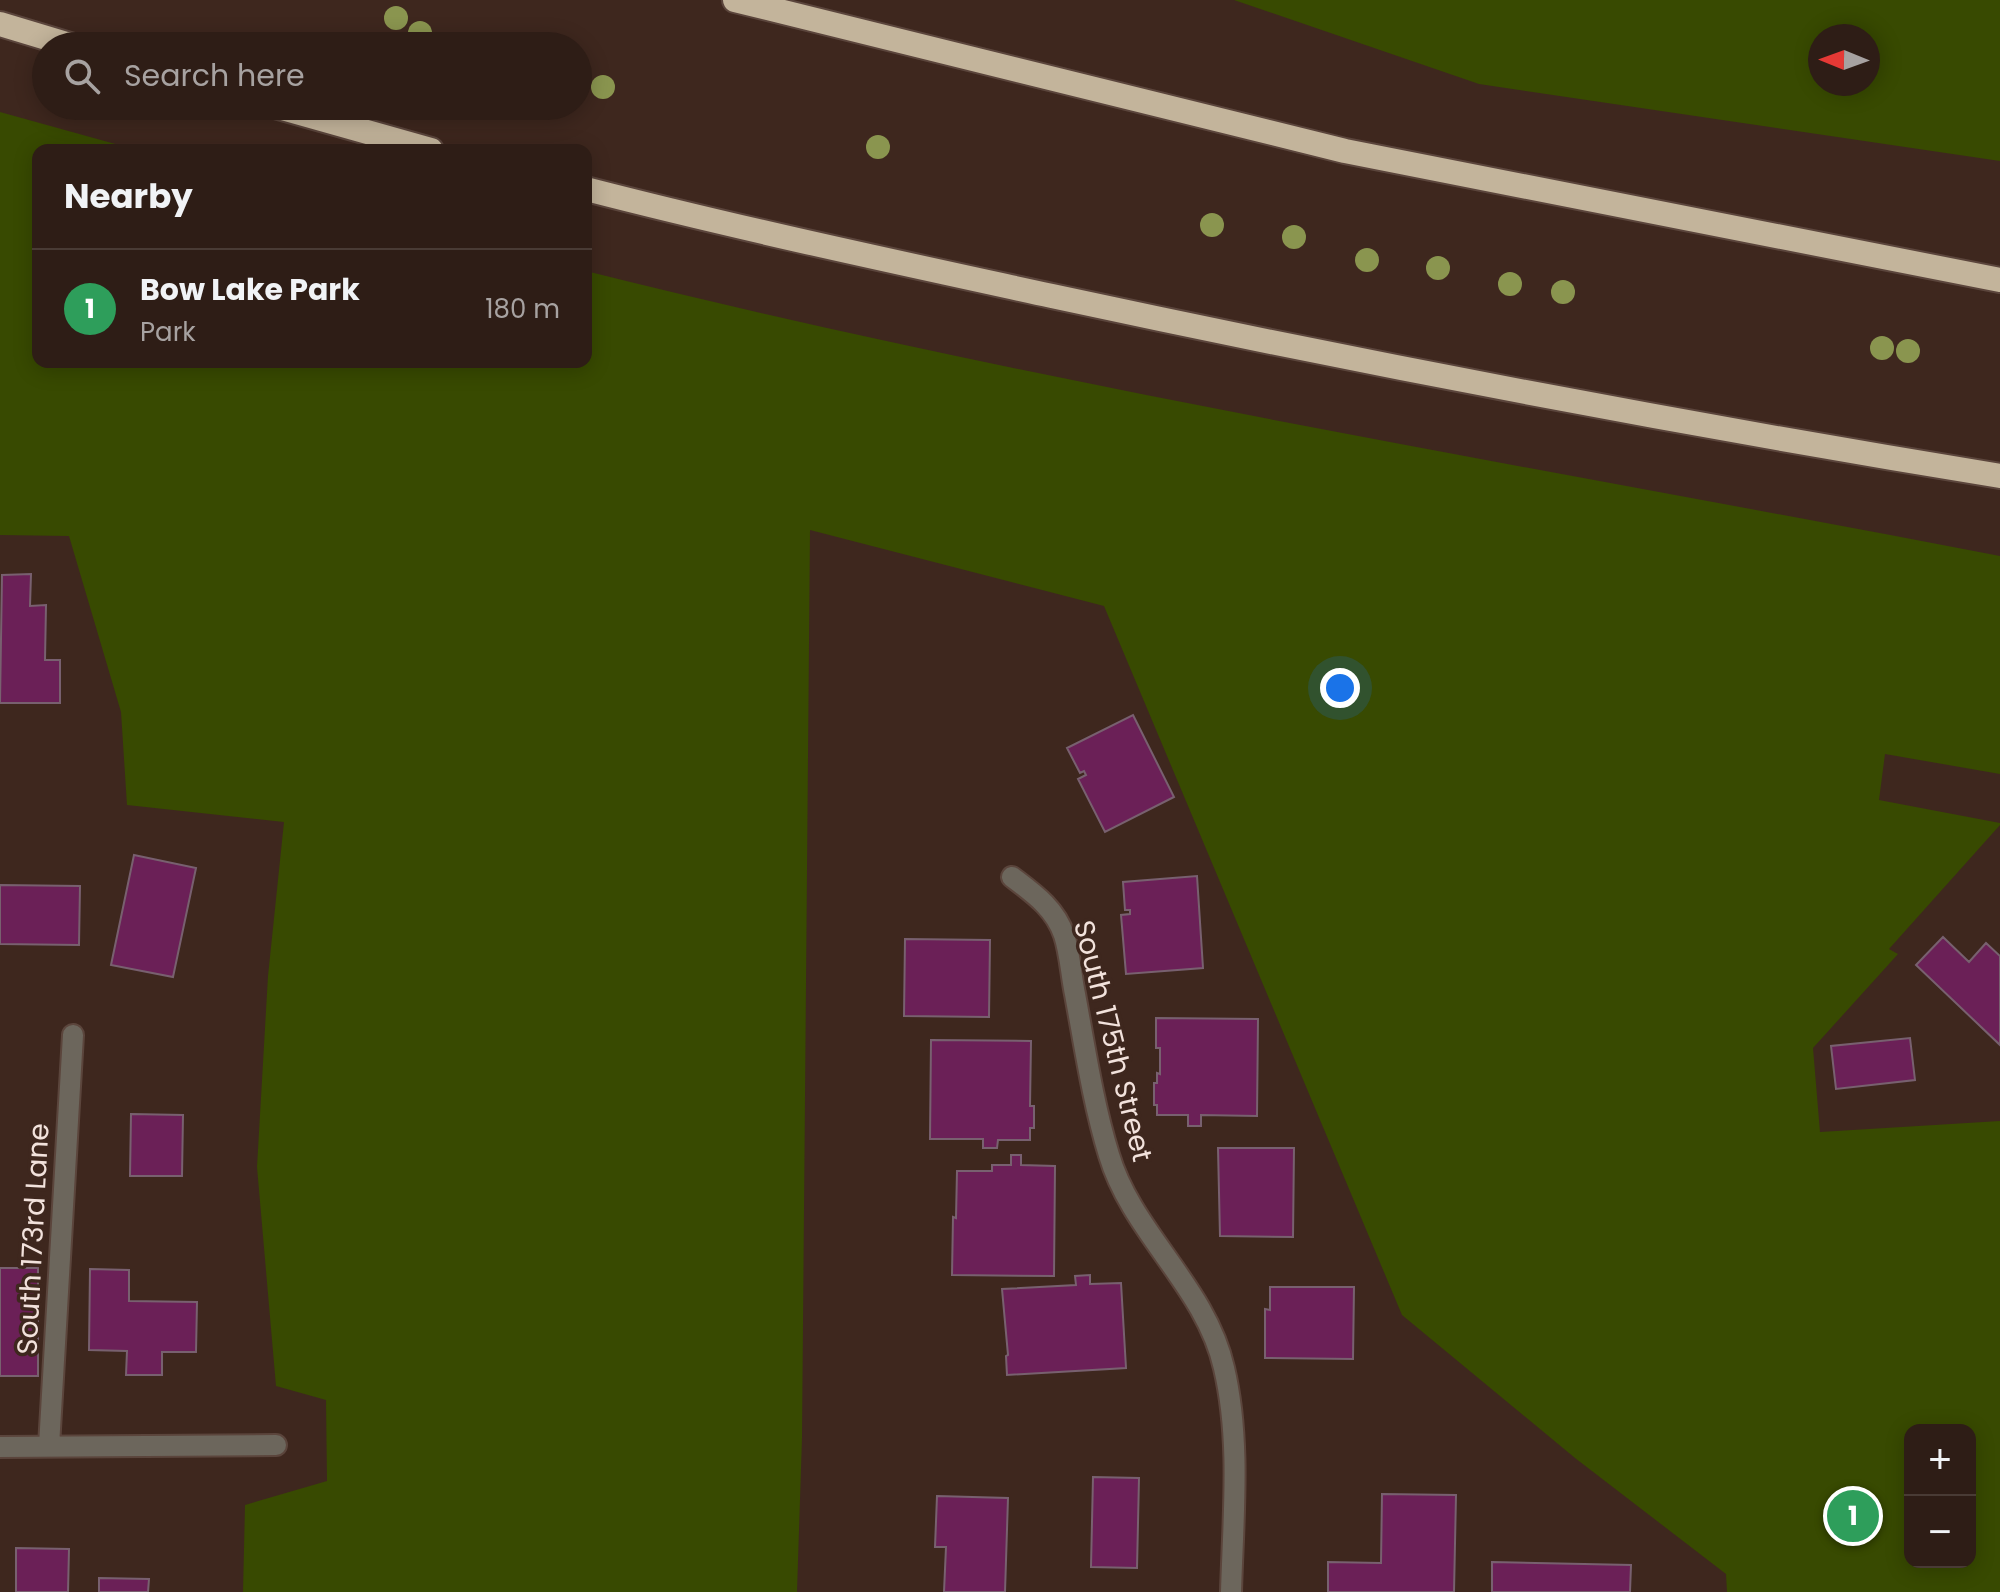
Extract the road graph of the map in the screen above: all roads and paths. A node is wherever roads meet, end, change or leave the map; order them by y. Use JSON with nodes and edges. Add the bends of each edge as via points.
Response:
{"nodes":[{"id":1,"x":735,"y":0,"type":"edge"},
{"id":2,"x":0,"y":24,"type":"edge"},
{"id":3,"x":32,"y":34,"type":"edge"},
{"id":4,"x":325,"y":120,"type":"edge"},
{"id":5,"x":410,"y":144,"type":"edge"},
{"id":6,"x":592,"y":191,"type":"edge"},
{"id":7,"x":2000,"y":280,"type":"edge"},
{"id":8,"x":2000,"y":476,"type":"edge"},
{"id":9,"x":1012,"y":877,"type":"dead end"},
{"id":10,"x":73,"y":1035,"type":"dead end"},
{"id":11,"x":276,"y":1445,"type":"dead end"},
{"id":12,"x":49,"y":1446,"type":"junction"},
{"id":13,"x":0,"y":1447,"type":"edge"},
{"id":14,"x":1231,"y":1592,"type":"edge"}],
"edges":[{"from":1,"to":7,"type":"highway","via":[[1345,151]]},
{"from":2,"to":3,"type":"highway"},
{"from":4,"to":5,"type":"highway"},
{"from":6,"to":8,"type":"highway","via":[[740,229],[1247,338],[1775,439]]},
{"from":9,"to":14,"type":"street","name":"South 175th Street","via":[[1045,902],[1063,933],[1110,1158],[1137,1215],[1191,1293],[1224,1366],[1232,1413]]},
{"from":10,"to":12,"type":"street","name":"South 173rd Lane"},
{"from":11,"to":12,"type":"street"},
{"from":12,"to":13,"type":"street"}]}
